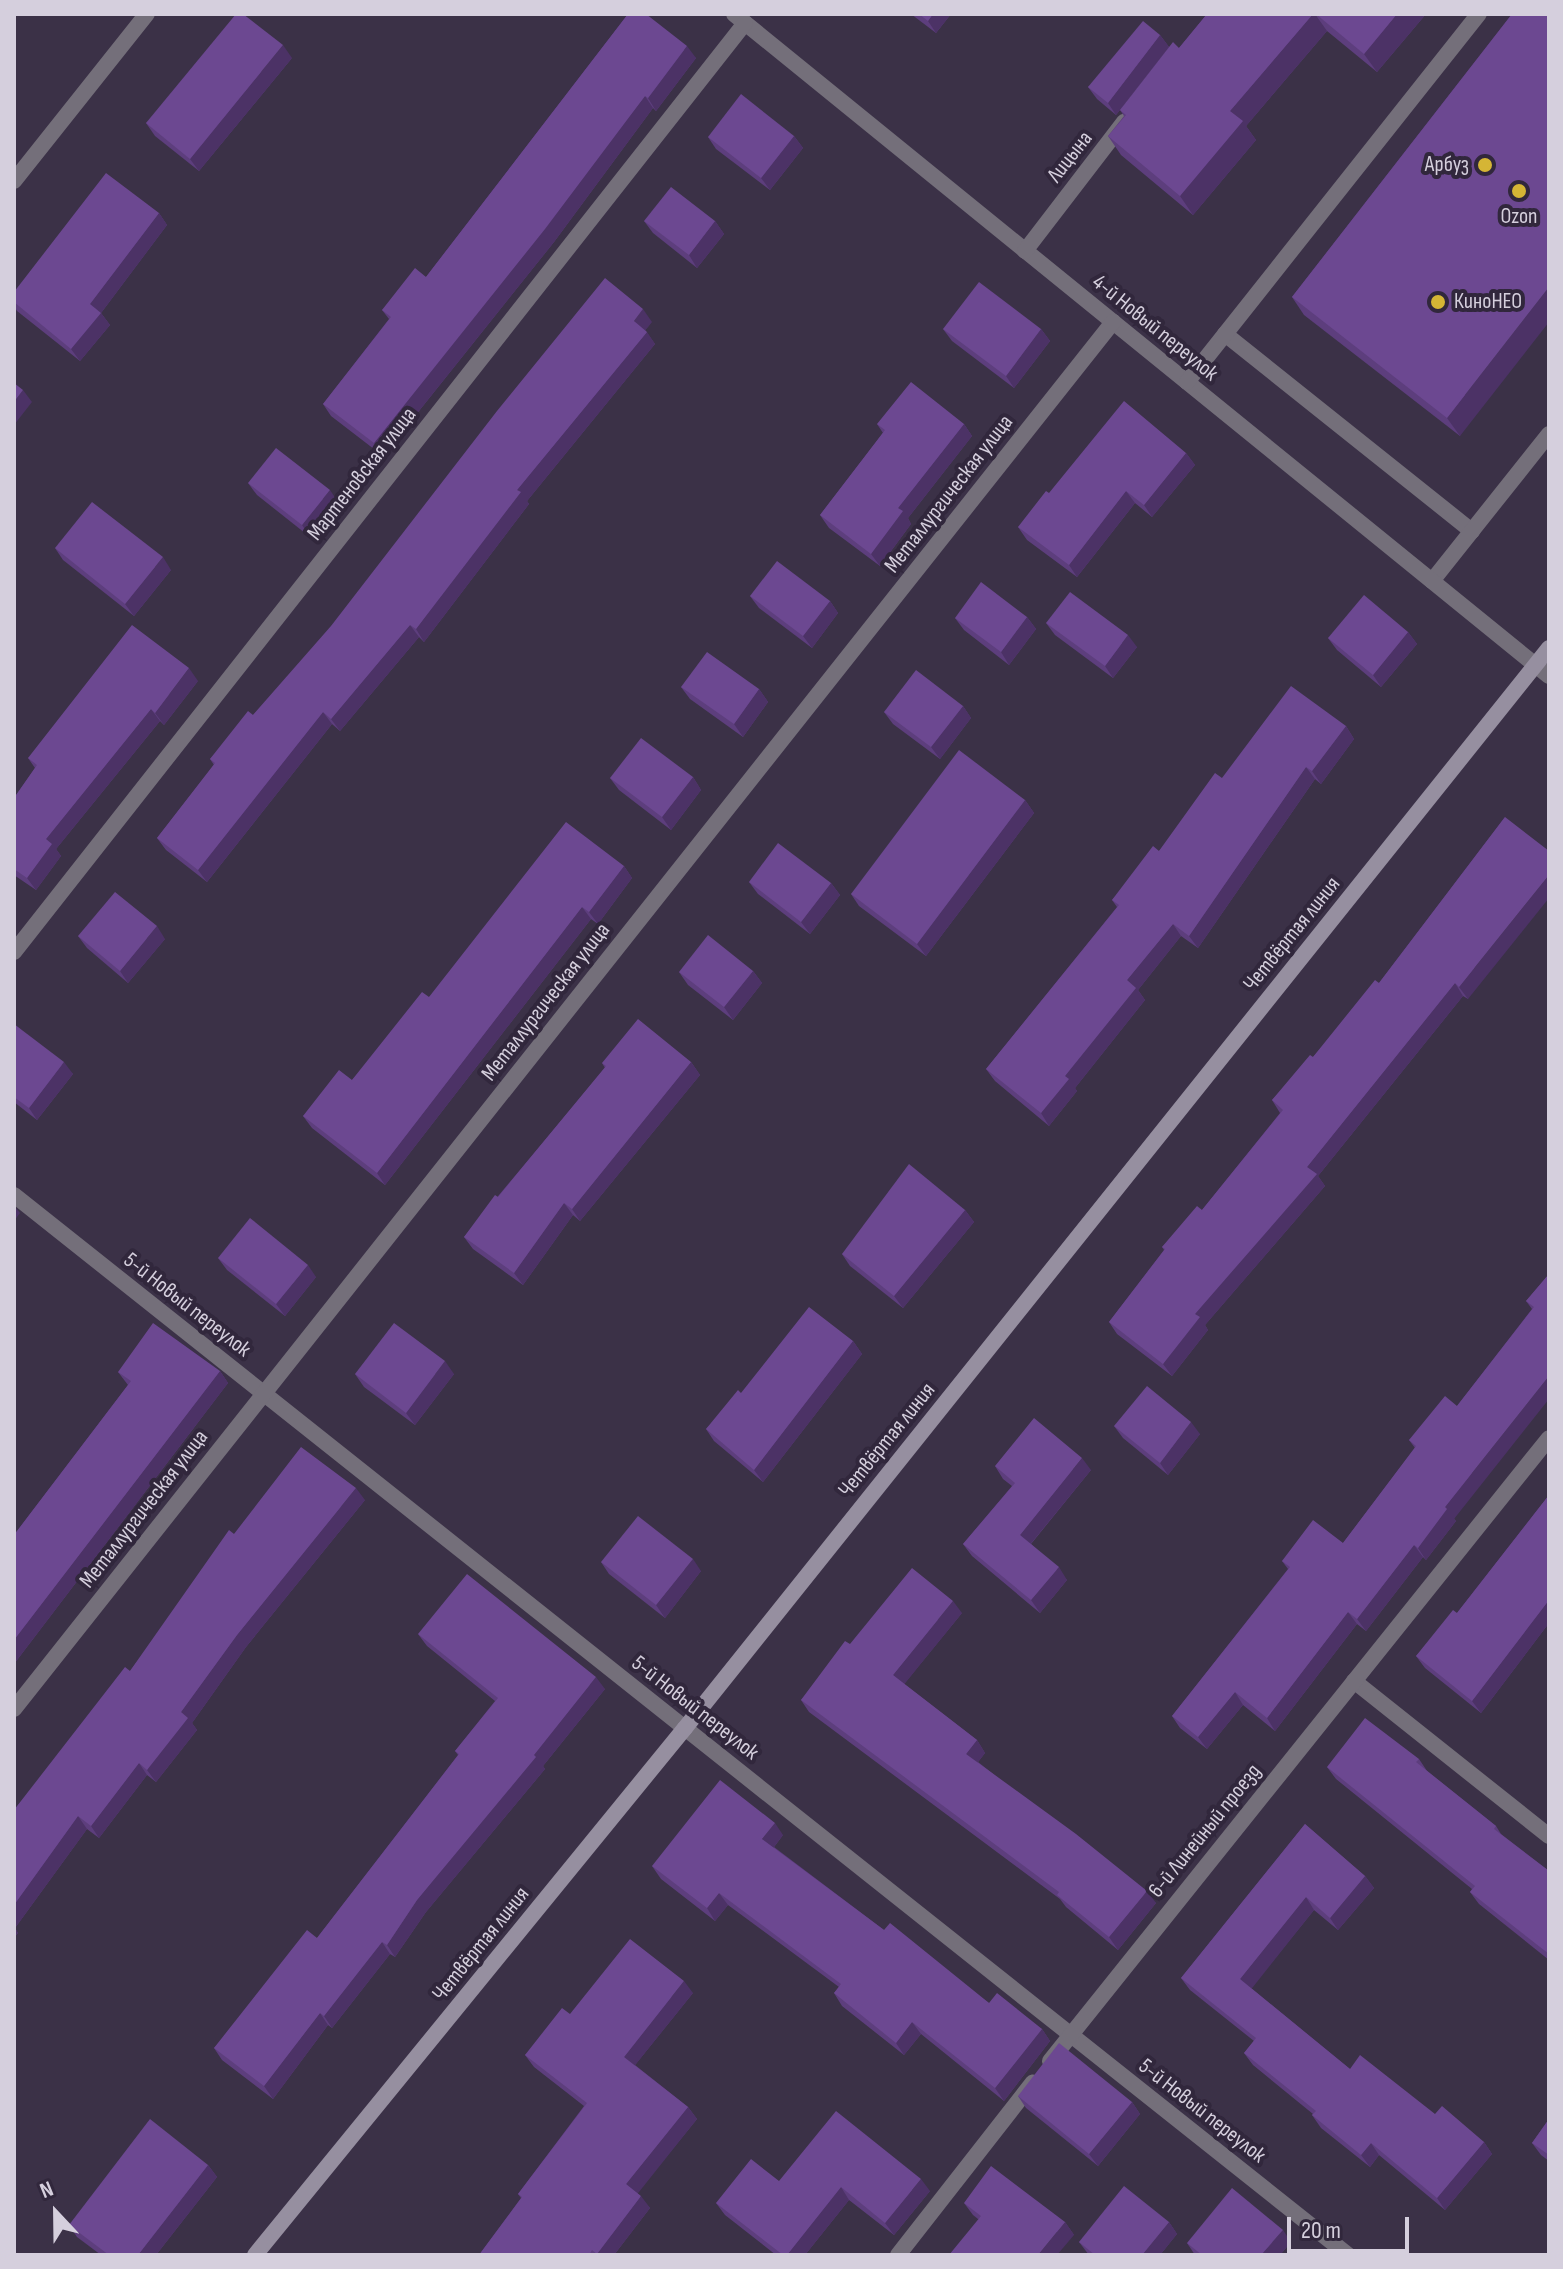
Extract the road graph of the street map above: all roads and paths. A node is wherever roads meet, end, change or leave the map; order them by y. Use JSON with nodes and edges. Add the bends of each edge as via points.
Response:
{"nodes":[{"id":1,"x":147,"y":14,"type":"edge"},
{"id":2,"x":1479,"y":14,"type":"edge"},
{"id":3,"x":739,"y":18,"type":"edge"},
{"id":4,"x":1131,"y":114,"type":"edge"},
{"id":5,"x":14,"y":181,"type":"edge"},
{"id":6,"x":1025,"y":251,"type":"junction"},
{"id":7,"x":1113,"y":322,"type":"junction"},
{"id":8,"x":1225,"y":334,"type":"junction"},
{"id":9,"x":1187,"y":382,"type":"junction"},
{"id":10,"x":1549,"y":434,"type":"edge"},
{"id":11,"x":1472,"y":531,"type":"junction"},
{"id":12,"x":1432,"y":581,"type":"junction"},
{"id":13,"x":1549,"y":648,"type":"edge"},
{"id":14,"x":1535,"y":665,"type":"junction"},
{"id":15,"x":1549,"y":676,"type":"edge"},
{"id":16,"x":14,"y":952,"type":"edge"},
{"id":17,"x":14,"y":1195,"type":"edge"},
{"id":18,"x":264,"y":1394,"type":"junction"},
{"id":19,"x":1549,"y":1438,"type":"edge"},
{"id":20,"x":1354,"y":1681,"type":"junction"},
{"id":21,"x":14,"y":1709,"type":"edge"},
{"id":22,"x":685,"y":1728,"type":"junction"},
{"id":23,"x":1549,"y":1836,"type":"edge"},
{"id":24,"x":1070,"y":2034,"type":"junction"},
{"id":25,"x":255,"y":2255,"type":"edge"},
{"id":26,"x":898,"y":2255,"type":"edge"},
{"id":27,"x":1348,"y":2255,"type":"edge"}],
"edges":[{"from":1,"to":5,"type":"street"},
{"from":2,"to":8,"type":"street"},
{"from":3,"to":6,"type":"street","name":"4-й Новый переулок"},
{"from":3,"to":16,"type":"street","name":"Мартеновская улица"},
{"from":4,"to":6,"type":"street","name":"Лицына"},
{"from":6,"to":7,"type":"street","name":"4-й Новый переулок"},
{"from":7,"to":9,"type":"street","name":"4-й Новый переулок"},
{"from":7,"to":18,"type":"street","name":"Металлургическая улица"},
{"from":8,"to":9,"type":"street"},
{"from":8,"to":11,"type":"street"},
{"from":9,"to":12,"type":"street","name":"4-й Новый переулок"},
{"from":10,"to":11,"type":"street"},
{"from":11,"to":12,"type":"street"},
{"from":12,"to":14,"type":"street","name":"4-й Новый переулок"},
{"from":13,"to":14,"type":"street","name":"Четвёртая линия"},
{"from":14,"to":15,"type":"street","name":"4-й Новый переулок"},
{"from":14,"to":22,"type":"street","name":"Четвёртая линия"},
{"from":17,"to":18,"type":"street","name":"5-й Новый переулок"},
{"from":18,"to":21,"type":"street","name":"Металлургическая улица"},
{"from":18,"to":22,"type":"street","name":"5-й Новый переулок"},
{"from":19,"to":20,"type":"street","name":"6-й Линейный проезд"},
{"from":20,"to":23,"type":"street"},
{"from":20,"to":24,"type":"street","name":"6-й Линейный проезд"},
{"from":22,"to":24,"type":"street","name":"5-й Новый переулок"},
{"from":22,"to":25,"type":"street","name":"Четвёртая линия"},
{"from":24,"to":26,"type":"street","name":"6-й Линейный проезд"},
{"from":24,"to":27,"type":"street","name":"5-й Новый переулок"}]}
